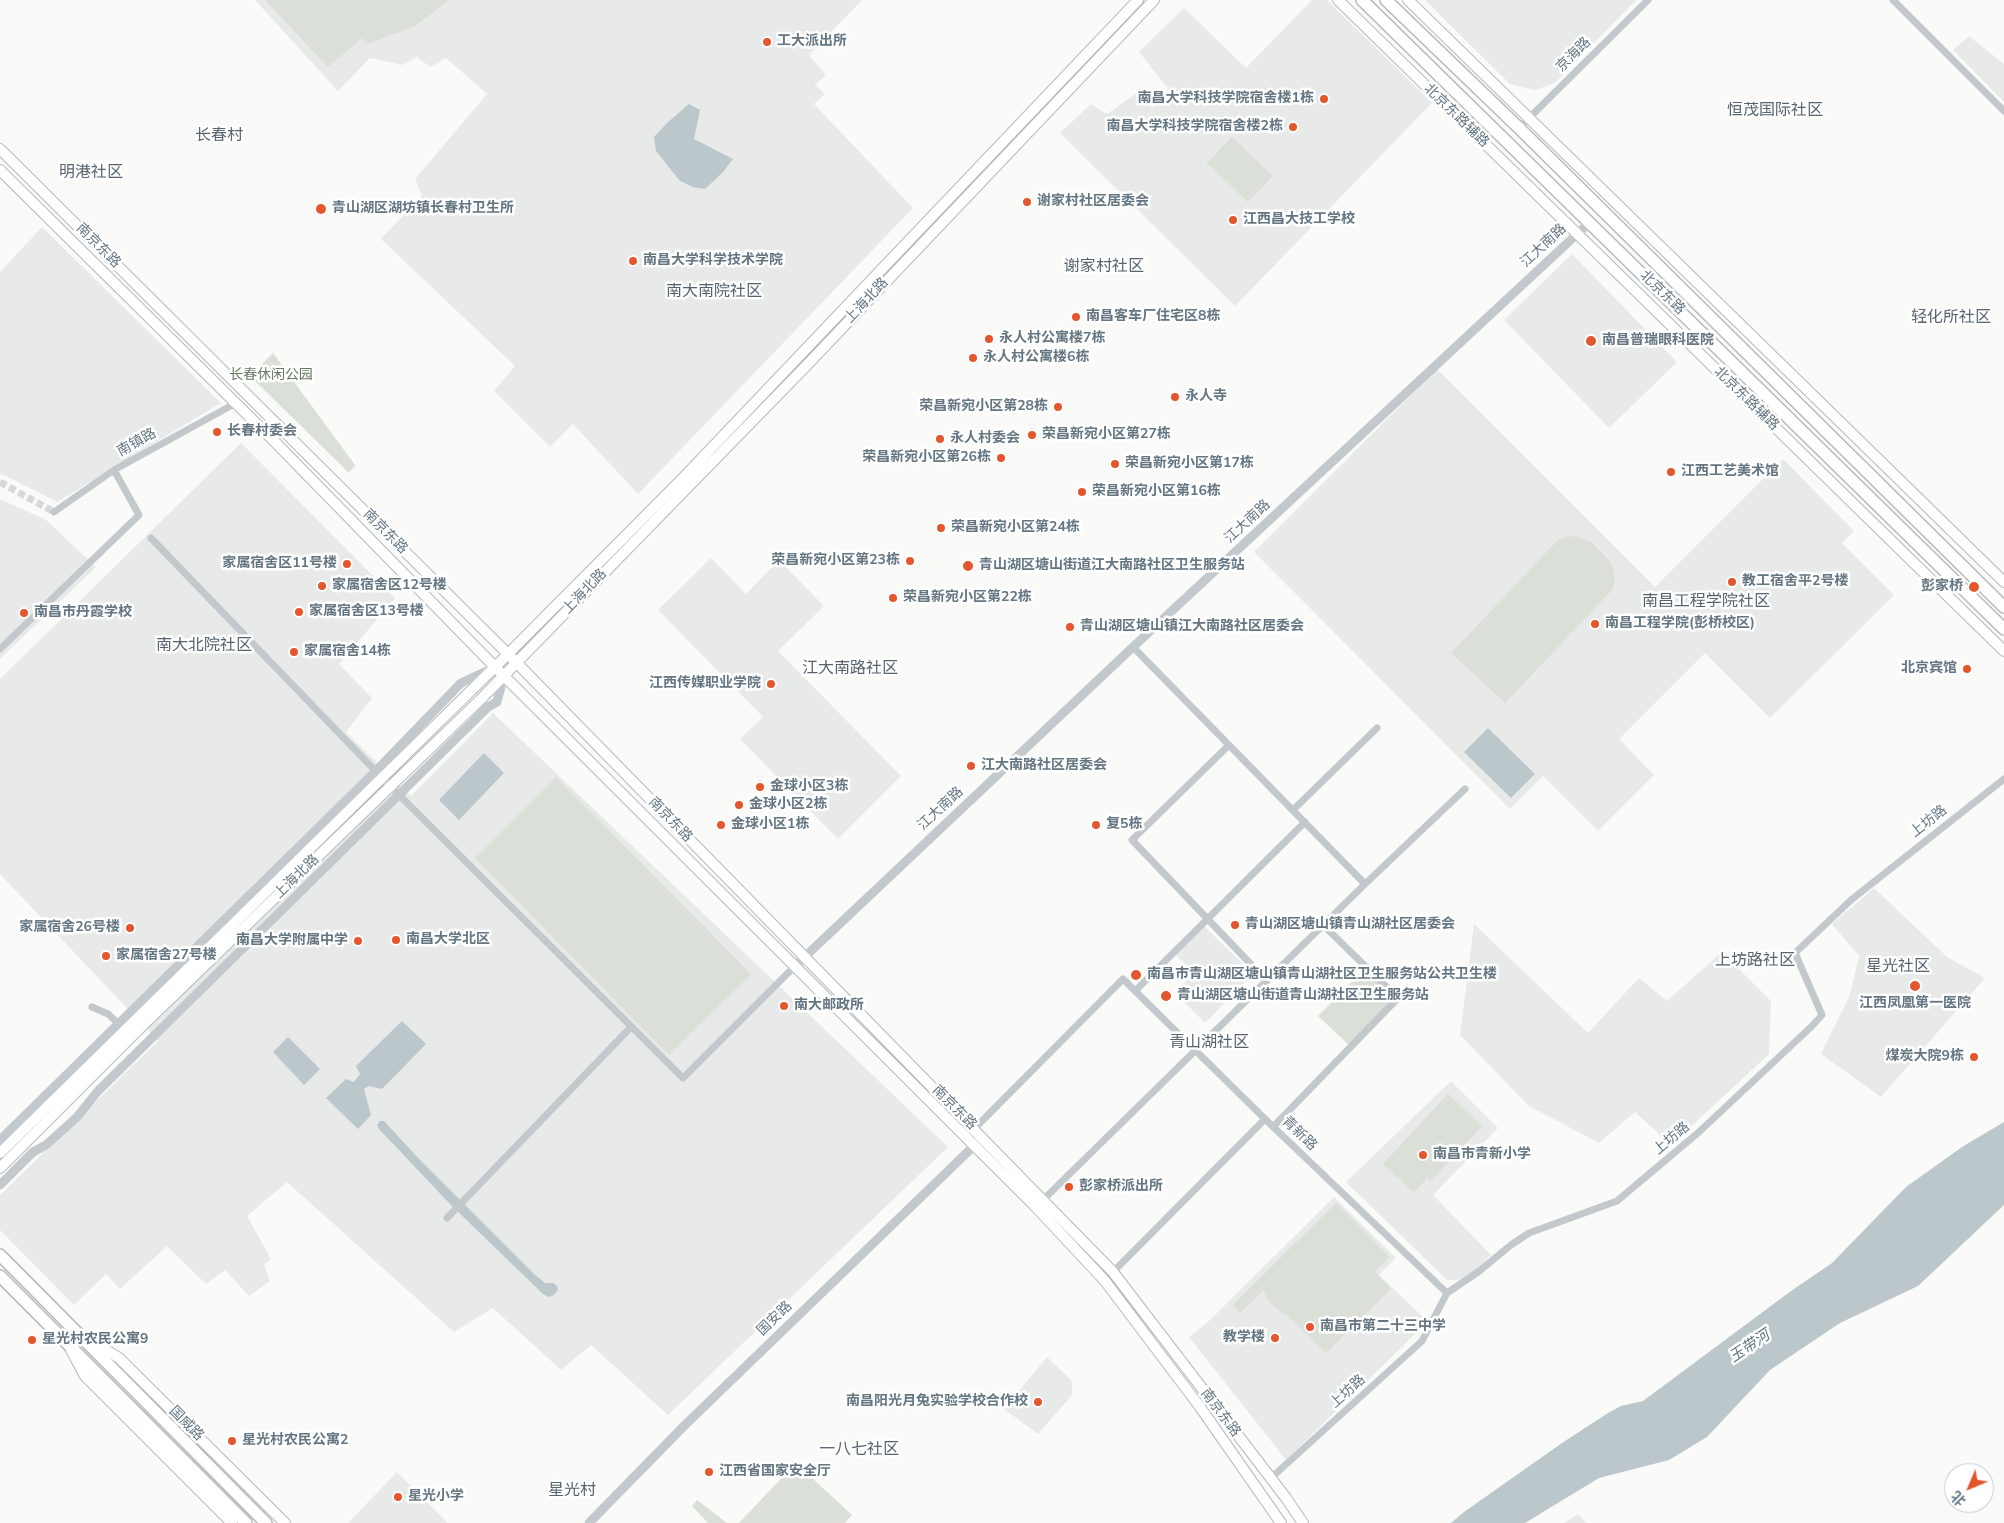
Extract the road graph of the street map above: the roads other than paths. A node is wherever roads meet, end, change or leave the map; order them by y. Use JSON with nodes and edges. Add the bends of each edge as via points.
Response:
{"nodes":[{"id":1,"x":1138,"y":0,"type":"edge"},
{"id":2,"x":1154,"y":0,"type":"edge"},
{"id":3,"x":1338,"y":0,"type":"edge"},
{"id":4,"x":1362,"y":0,"type":"edge"},
{"id":5,"x":1386,"y":0,"type":"edge"},
{"id":6,"x":1408,"y":0,"type":"edge"},
{"id":7,"x":1648,"y":0,"type":"edge"},
{"id":8,"x":1893,"y":0,"type":"edge"},
{"id":9,"x":2004,"y":111,"type":"edge"},
{"id":10,"x":1529,"y":117,"type":"junction"},
{"id":11,"x":1518,"y":128,"type":"junction"},
{"id":12,"x":0,"y":149,"type":"edge"},
{"id":13,"x":0,"y":170,"type":"edge"},
{"id":14,"x":1590,"y":222,"type":"junction"},
{"id":15,"x":1577,"y":234,"type":"junction"},
{"id":16,"x":236,"y":403,"type":"junction"},
{"id":17,"x":114,"y":470,"type":"junction"},
{"id":18,"x":54,"y":512,"type":"dead end"},
{"id":19,"x":151,"y":538,"type":"dead end"},
{"id":20,"x":2004,"y":582,"type":"edge"},
{"id":21,"x":2004,"y":606,"type":"edge"},
{"id":22,"x":2004,"y":629,"type":"edge"},
{"id":23,"x":1133,"y":647,"type":"junction"},
{"id":24,"x":0,"y":649,"type":"edge"},
{"id":25,"x":2004,"y":651,"type":"edge"},
{"id":26,"x":508,"y":654,"type":"junction"},
{"id":27,"x":516,"y":663,"type":"junction"},
{"id":28,"x":495,"y":667,"type":"junction"},
{"id":29,"x":504,"y":676,"type":"junction"},
{"id":30,"x":1377,"y":728,"type":"dead end"},
{"id":31,"x":1229,"y":745,"type":"junction"},
{"id":32,"x":379,"y":774,"type":"junction"},
{"id":33,"x":2004,"y":779,"type":"edge"},
{"id":34,"x":391,"y":787,"type":"junction"},
{"id":35,"x":1465,"y":789,"type":"dead end"},
{"id":36,"x":400,"y":795,"type":"junction"},
{"id":37,"x":1293,"y":810,"type":"junction"},
{"id":38,"x":1305,"y":822,"type":"junction"},
{"id":39,"x":1365,"y":884,"type":"junction"},
{"id":40,"x":1207,"y":920,"type":"junction"},
{"id":41,"x":1323,"y":925,"type":"junction"},
{"id":42,"x":804,"y":956,"type":"junction"},
{"id":43,"x":795,"y":966,"type":"junction"},
{"id":44,"x":1266,"y":981,"type":"junction"},
{"id":45,"x":1135,"y":991,"type":"junction"},
{"id":46,"x":92,"y":1007,"type":"dead end"},
{"id":47,"x":122,"y":1027,"type":"junction"},
{"id":48,"x":630,"y":1027,"type":"junction"},
{"id":49,"x":1196,"y":1050,"type":"junction"},
{"id":50,"x":1266,"y":1119,"type":"junction"},
{"id":51,"x":1273,"y":1127,"type":"junction"},
{"id":52,"x":974,"y":1129,"type":"junction"},
{"id":53,"x":965,"y":1138,"type":"junction"},
{"id":54,"x":983,"y":1138,"type":"junction"},
{"id":55,"x":0,"y":1140,"type":"edge"},
{"id":56,"x":974,"y":1146,"type":"junction"},
{"id":57,"x":0,"y":1153,"type":"edge"},
{"id":58,"x":0,"y":1168,"type":"edge"},
{"id":59,"x":0,"y":1185,"type":"edge"},
{"id":60,"x":1044,"y":1199,"type":"junction"},
{"id":61,"x":447,"y":1218,"type":"dead end"},
{"id":62,"x":0,"y":1255,"type":"edge"},
{"id":63,"x":1113,"y":1272,"type":"junction"},
{"id":64,"x":0,"y":1276,"type":"edge"},
{"id":65,"x":1447,"y":1293,"type":"junction"},
{"id":66,"x":79,"y":1334,"type":"junction"},
{"id":67,"x":68,"y":1342,"type":"junction"},
{"id":68,"x":1270,"y":1478,"type":"junction"},
{"id":69,"x":232,"y":1523,"type":"edge"},
{"id":70,"x":246,"y":1523,"type":"edge"},
{"id":71,"x":266,"y":1523,"type":"edge"},
{"id":72,"x":284,"y":1523,"type":"edge"},
{"id":73,"x":589,"y":1523,"type":"edge"},
{"id":74,"x":1281,"y":1523,"type":"edge"},
{"id":75,"x":1303,"y":1523,"type":"edge"}],
"edges":[{"from":1,"to":26,"type":"main road","name":"上海北路","via":[[684,477]]},
{"from":2,"to":27,"type":"main road","name":"上海北路","via":[[807,365]]},
{"from":3,"to":15,"type":"main road","name":"北京东路辅路"},
{"from":4,"to":14,"type":"main road","name":"北京东路"},
{"from":5,"to":11,"type":"main road","name":"北京东路"},
{"from":6,"to":10,"type":"main road"},
{"from":7,"to":10,"type":"street","name":"京海路"},
{"from":8,"to":9,"type":"street"},
{"from":10,"to":11,"type":"street","name":"京海路"},
{"from":10,"to":20,"type":"main road"},
{"from":11,"to":21,"type":"main road","name":"北京东路"},
{"from":12,"to":26,"type":"main road","name":"南京东路"},
{"from":13,"to":16,"type":"main road","name":"南京东路"},
{"from":14,"to":15,"type":"street","name":"江大南路"},
{"from":14,"to":22,"type":"main road","name":"北京东路"},
{"from":15,"to":23,"type":"street","name":"江大南路"},
{"from":15,"to":25,"type":"main road","name":"北京东路辅路"},
{"from":16,"to":17,"type":"street","name":"南镇路"},
{"from":16,"to":28,"type":"main road","name":"南京东路"},
{"from":17,"to":18,"type":"street","name":"南镇路"},
{"from":17,"to":24,"type":"street","via":[[139,515]]},
{"from":19,"to":32,"type":"street"},
{"from":23,"to":31,"type":"street"},
{"from":23,"to":42,"type":"street","name":"江大南路"},
{"from":26,"to":27,"type":"main road","name":"南京东路"},
{"from":26,"to":28,"type":"main road","name":"上海北路"},
{"from":27,"to":29,"type":"main road","name":"上海北路"},
{"from":27,"to":42,"type":"main road","name":"南京东路"},
{"from":28,"to":29,"type":"main road","name":"南京东路"},
{"from":28,"to":32,"type":"main road","name":"上海北路"},
{"from":29,"to":34,"type":"main road","name":"上海北路"},
{"from":29,"to":36,"type":"street","via":[[497,702],[488,707]]},
{"from":29,"to":43,"type":"main road","name":"南京东路"},
{"from":30,"to":37,"type":"street"},
{"from":31,"to":37,"type":"street"},
{"from":31,"to":40,"type":"street","via":[[1132,840]]},
{"from":32,"to":34,"type":"street"},
{"from":32,"to":47,"type":"main road","name":"上海北路"},
{"from":33,"to":65,"type":"street","name":"上坊路","via":[[1851,900],[1795,953],[1822,1015],[1699,1132],[1617,1201],[1529,1234]]},
{"from":34,"to":36,"type":"street"},
{"from":34,"to":58,"type":"main road","name":"上海北路","via":[[140,1028]]},
{"from":35,"to":39,"type":"street"},
{"from":36,"to":48,"type":"street"},
{"from":36,"to":59,"type":"street","via":[[98,1091],[77,1117],[46,1145],[33,1152]]},
{"from":37,"to":38,"type":"street"},
{"from":38,"to":39,"type":"street"},
{"from":38,"to":40,"type":"street"},
{"from":39,"to":41,"type":"street"},
{"from":40,"to":44,"type":"street"},
{"from":40,"to":45,"type":"street"},
{"from":41,"to":44,"type":"street"},
{"from":41,"to":51,"type":"street","via":[[1398,998]]},
{"from":42,"to":43,"type":"street","name":"江大南路"},
{"from":42,"to":52,"type":"main road","name":"南京东路"},
{"from":43,"to":48,"type":"street","via":[[683,1078]]},
{"from":43,"to":53,"type":"main road","name":"南京东路"},
{"from":44,"to":49,"type":"street"},
{"from":45,"to":49,"type":"street","name":"青新路"},
{"from":45,"to":52,"type":"street","via":[[1123,979]]},
{"from":46,"to":47,"type":"street","via":[[108,1014]]},
{"from":47,"to":55,"type":"street"},
{"from":47,"to":57,"type":"main road","name":"上海北路"},
{"from":48,"to":61,"type":"street"},
{"from":49,"to":50,"type":"street","name":"青新路"},
{"from":49,"to":60,"type":"street"},
{"from":50,"to":51,"type":"street","name":"青新路"},
{"from":50,"to":63,"type":"street"},
{"from":51,"to":65,"type":"street","name":"青新路"},
{"from":52,"to":53,"type":"street"},
{"from":52,"to":54,"type":"main road","name":"南京东路"},
{"from":53,"to":56,"type":"main road","name":"南京东路"},
{"from":54,"to":56,"type":"street","name":"国安路"},
{"from":54,"to":60,"type":"main road","name":"南京东路"},
{"from":56,"to":73,"type":"street","name":"国安路"},
{"from":56,"to":74,"type":"main road","name":"南京东路","via":[[1105,1281],[1200,1407]]},
{"from":60,"to":63,"type":"main road","name":"南京东路"},
{"from":62,"to":66,"type":"main road","name":"国威路"},
{"from":63,"to":68,"type":"main road","name":"南京东路"},
{"from":64,"to":67,"type":"main road","name":"国威路"},
{"from":65,"to":68,"type":"street","name":"上坊路","via":[[1422,1341]]},
{"from":66,"to":71,"type":"main road","name":"国威路"},
{"from":66,"to":72,"type":"main road","name":"国威路","via":[[118,1358]]},
{"from":67,"to":69,"type":"main road","name":"国威路","via":[[85,1376]]},
{"from":67,"to":70,"type":"main road","name":"国威路"},
{"from":68,"to":75,"type":"main road","name":"南京东路"}]}
